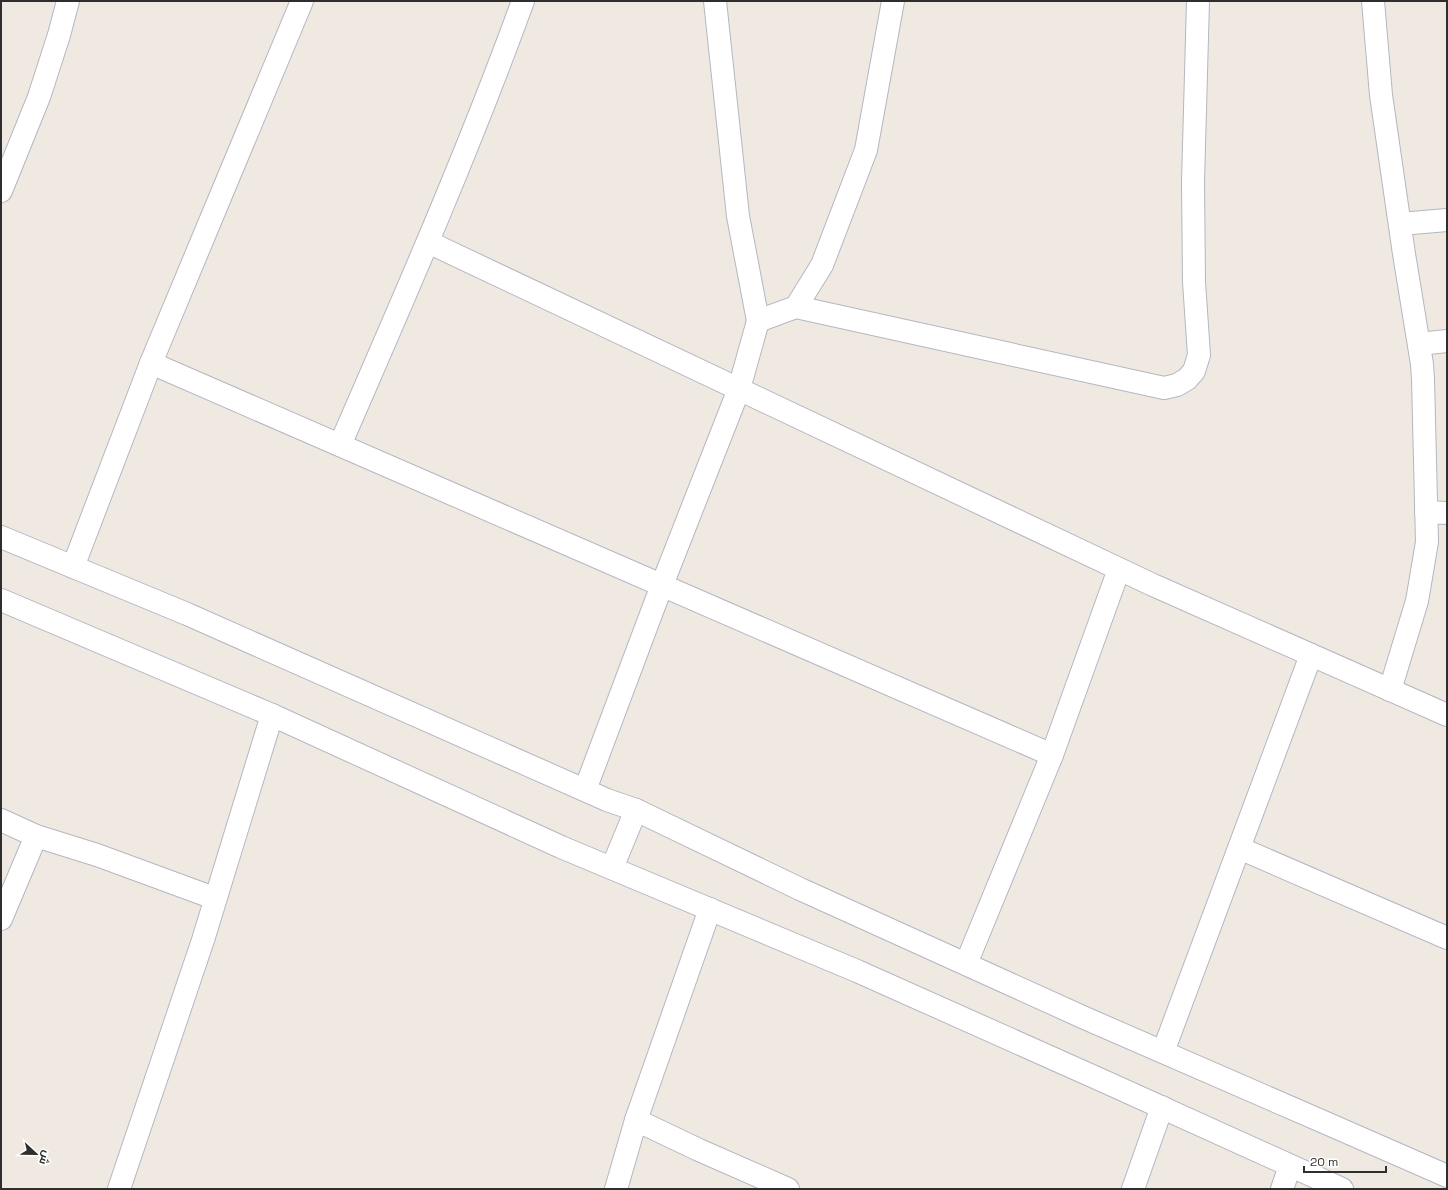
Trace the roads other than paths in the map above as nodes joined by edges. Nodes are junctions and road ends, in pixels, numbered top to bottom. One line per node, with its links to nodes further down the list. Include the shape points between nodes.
1 (68, 1): 8 (street, via 39,97)
2 (302, 1): 16 (street)
3 (523, 1): 11 (street)
4 (715, 1): 13 (street, via 738,216)
5 (893, 1): 12 (street, via 866,150 822,264)
6 (1198, 1): 12 (street, via 1193,182 1194,282 1199,355 1194,371 1187,378 1177,385 1164,388)
7 (1373, 1): 10 (street, via 1381,94)
8 (1, 191)
9 (1447, 220): 10 (street)
10 (1400, 224): 15 (street)
11 (428, 242): 17 (street); 18 (street)
12 (796, 307): 13 (street)
13 (758, 321): 17 (street)
14 (1447, 341): 15 (street)
15 (1419, 344): 19 (street)
16 (151, 363): 18 (street); 21 (street)
17 (739, 389): 22 (street); 23 (street)
18 (340, 445): 23 (street)
19 (1437, 512): 26 (street, via 1427,542 1417,601)
20 (1, 538): 21 (street)
21 (73, 567): 30 (street)
22 (1119, 569): 25 (street); 29 (street)
23 (662, 585): 29 (street); 30 (street)
24 (1, 600): 27 (street)
25 (1310, 655): 26 (street); 34 (street)
26 (1390, 690): 28 (street)
27 (272, 714): 35 (street); 36 (street)
28 (1447, 715)
29 (1052, 755): 40 (street)
30 (585, 790): 31 (street)
31 (636, 810): 35 (street); 40 (street, via 800,889)
32 (1, 820): 33 (street)
33 (36, 836): 36 (street); 38 (street)
34 (1239, 848): 39 (street); 41 (street)
35 (612, 868): 37 (street)
36 (214, 898): 46 (street, via 189,983 159,1065)
37 (710, 909): 42 (street, via 857,971); 43 (street)
38 (1, 919)
39 (1447, 938)
40 (966, 964): 41 (street)
41 (1163, 1052): 45 (street)
42 (1162, 1107): 44 (street); 49 (street)
43 (636, 1120): 47 (street); 48 (street)
44 (1290, 1166): 50 (street); 51 (street)
45 (1447, 1176)
46 (119, 1189)
47 (616, 1189)
48 (788, 1189)
49 (1133, 1189)
50 (1282, 1189)
51 (1342, 1189)

